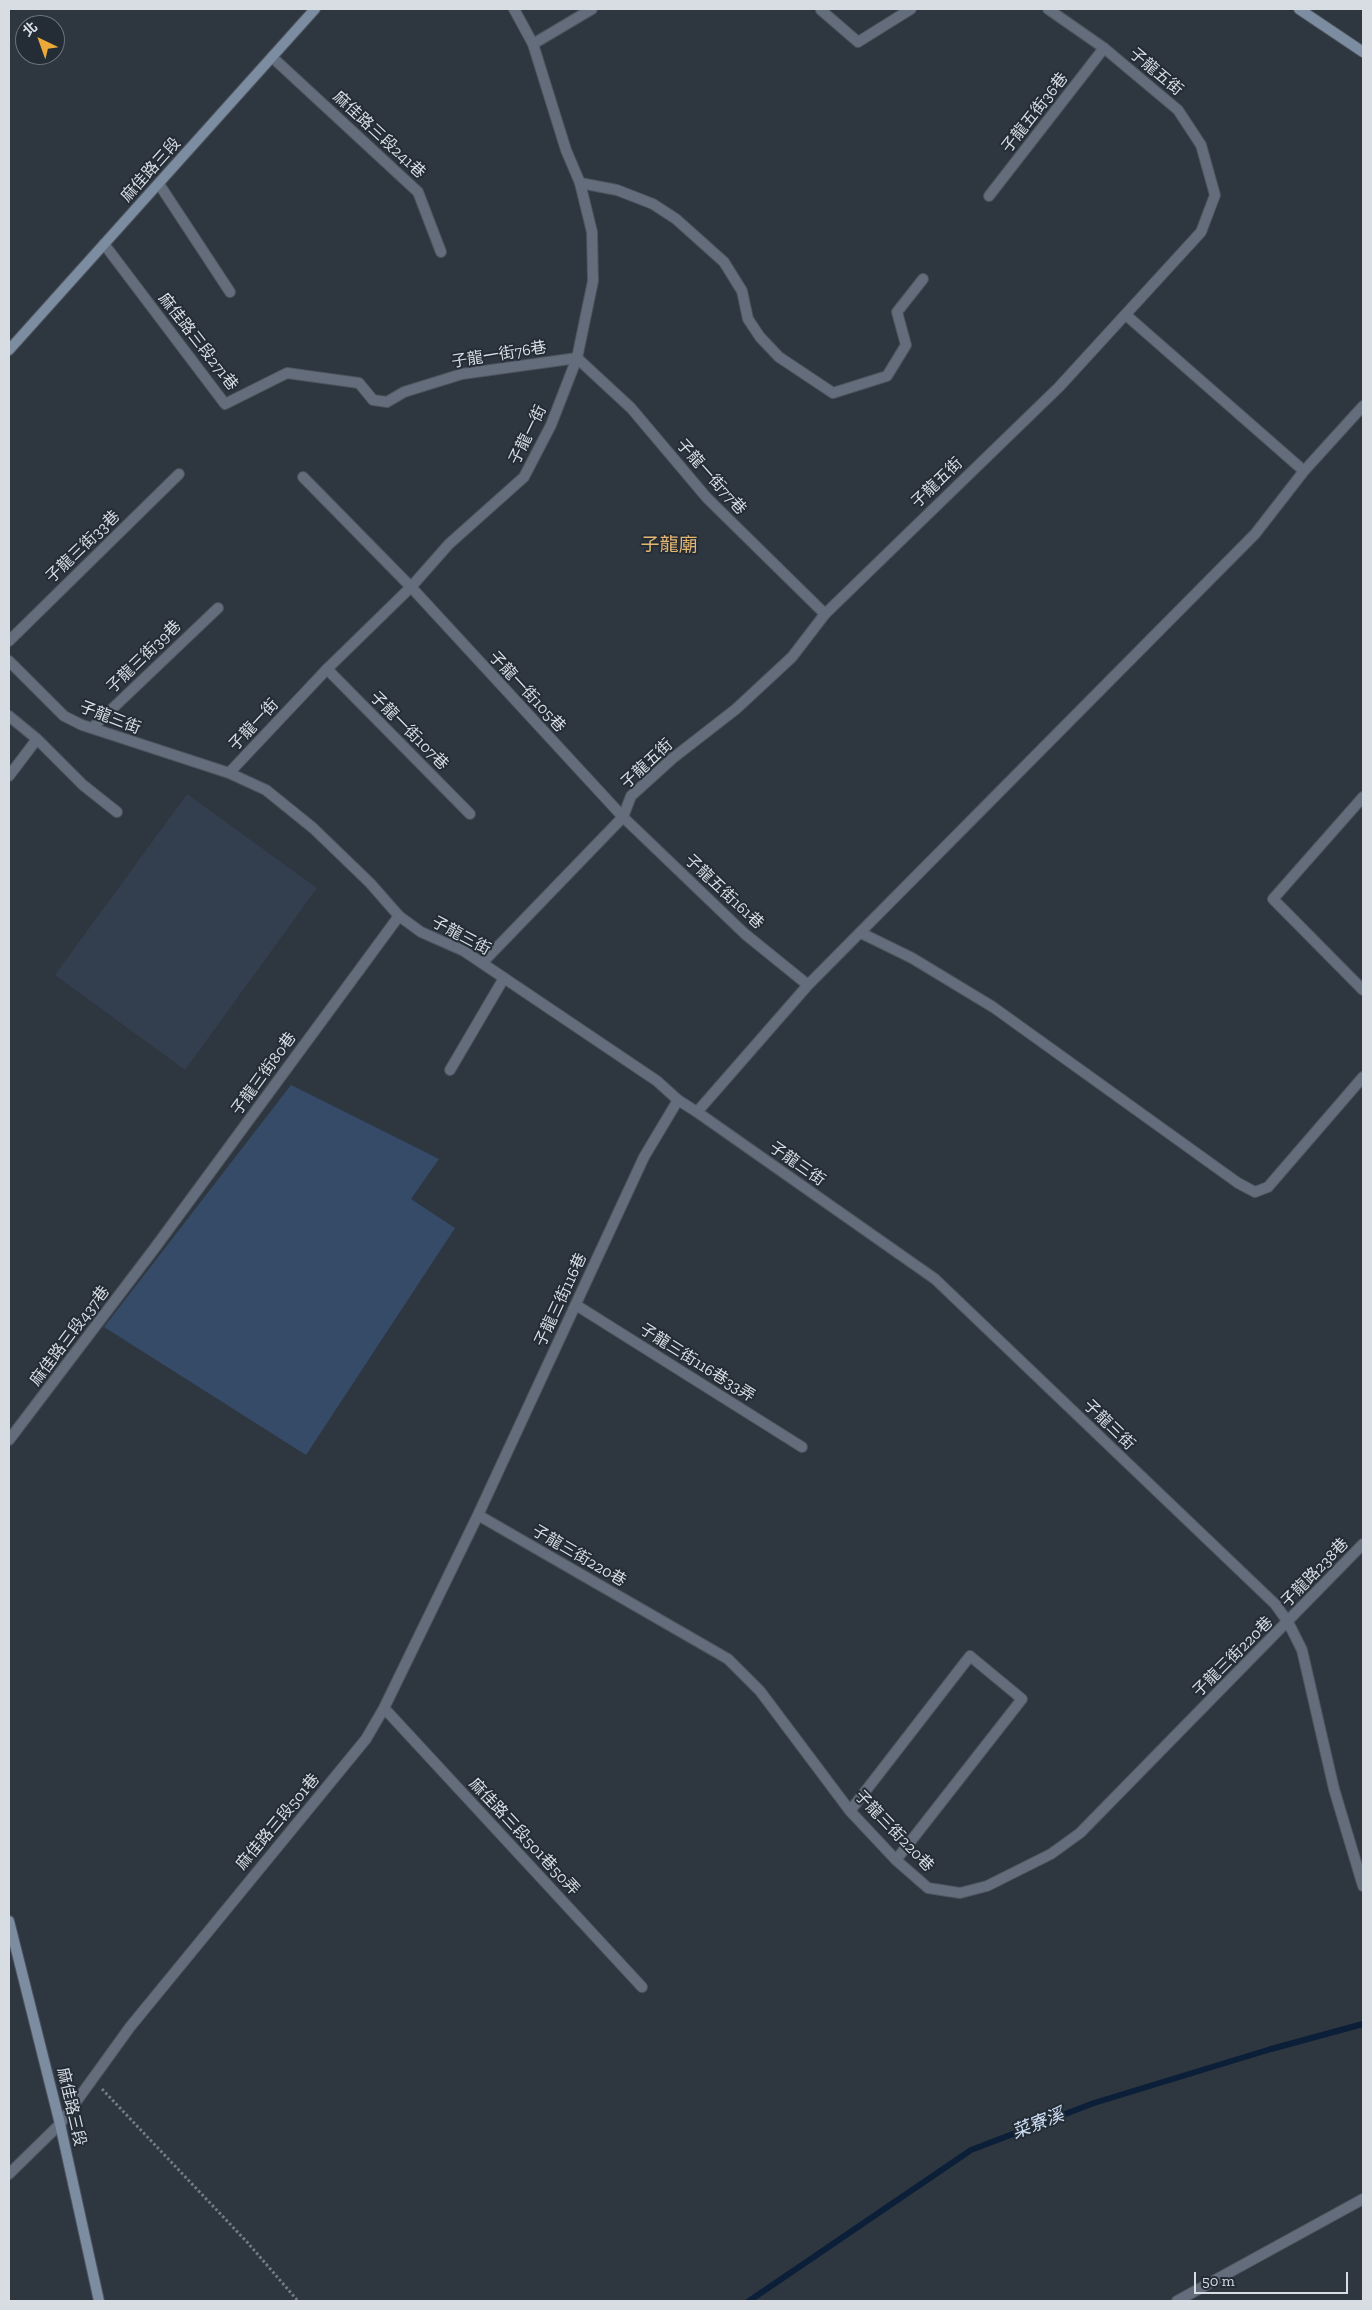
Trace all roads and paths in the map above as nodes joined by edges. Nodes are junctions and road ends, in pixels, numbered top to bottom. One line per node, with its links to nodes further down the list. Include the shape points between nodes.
1 (315, 9): 11 (main road, 麻佳路三段)
2 (514, 9): 8 (street, 子龍一街)
3 (592, 9): 8 (street)
4 (911, 9): 7 (street, via 858,42)
5 (1048, 9): 9 (street, 子龍五街)
6 (1299, 9): 10 (main road)
7 (821, 10)
8 (534, 44): 12 (street, 子龍一街, via 566,150)
9 (1104, 48): 14 (street, 子龍五街36巷); 19 (street, 子龍五街, via 1178,110 1201,145 1215,195 1201,232)
10 (1363, 52)
11 (272, 57): 13 (main road, 麻佳路三段); 16 (street, 麻佳路三段241巷, via 418,192)
12 (580, 183): 17 (street, via 617,190 653,204 676,219 724,262 742,291 748,319 760,337 779,357 833,393 887,376 906,345 898,312); 21 (street, 子龍一街, via 592,232 594,281)
13 (159, 184): 15 (main road, 麻佳路三段); 18 (street)
14 (989, 196)
15 (104, 244): 20 (main road, 麻佳路三段); 22 (street, 麻佳路三段271巷, via 226,404)
16 (441, 252)
17 (923, 279)
18 (230, 292)
19 (1126, 315): 24 (street); 29 (street, 子龍五街, via 1059,387)
20 (9, 350)
21 (577, 358): 22 (street, 子龍一街76巷, via 462,374 404,392 386,402 373,400 359,383); 27 (street, 子龍一街, via 551,425 524,477 449,544); 29 (street, 子龍一街77巷, via 632,408 707,498)
22 (287, 373)
23 (1363, 406): 24 (street)
24 (1304, 471): 43 (street, via 1255,534)
25 (179, 474): 30 (street, 子龍三街33巷)
26 (303, 477): 27 (street, 子龍一街105巷)
27 (411, 587): 32 (street, 子龍一街); 41 (street, 子龍一街105巷)
28 (218, 608): 34 (street, 子龍三街39巷)
29 (825, 614): 41 (street, 子龍五街, via 792,657 736,709 630,796)
30 (9, 641)
31 (9, 662): 34 (street, 子龍三街, via 64,716)
32 (327, 669): 36 (street, 子龍一街); 40 (street, 子龍一街107巷)
33 (9, 716): 35 (street)
34 (92, 728): 36 (street, 子龍三街)
35 (37, 739): 37 (street); 39 (street, via 83,785)
36 (229, 773): 42 (street, 子龍三街, via 266,790 289,807 370,883)
37 (9, 776)
38 (1363, 796): 47 (street, via 1273,898)
39 (117, 812)
40 (470, 814)
41 (623, 817): 44 (street, 子龍五街); 46 (street, 子龍五街161巷, via 745,934)
42 (398, 916): 44 (street, 子龍三街, via 421,932 464,951); 52 (street, 子龍三街80巷)
43 (861, 933): 46 (street); 49 (street, via 912,958 993,1007 1255,1192 1268,1187)
44 (482, 963): 45 (street, 子龍三街)
45 (504, 978): 48 (street); 50 (street, 子龍三街, via 657,1081)
46 (808, 985): 51 (street)
47 (1363, 990)
48 (450, 1070)
49 (1363, 1077)
50 (678, 1100): 51 (street, 子龍三街); 53 (street, 子龍三街116巷, via 644,1157)
51 (697, 1112): 58 (street, 子龍三街, via 935,1280 1275,1604)
52 (154, 1249): 54 (street, 麻佳路三段437巷)
53 (576, 1304): 55 (street, 子龍三街116巷33弄); 56 (street, 子龍三街116巷)
54 (9, 1440)
55 (802, 1447)
56 (478, 1515): 59 (street, 麻佳路三段501巷); 60 (street, 子龍三街220巷, via 728,1659 760,1691)
57 (1363, 1544): 58 (street, 子龍路238巷)
58 (1288, 1622): 61 (street, 子龍三街220巷, via 1080,1833 1051,1854 987,1886 960,1892 928,1888); 62 (street, 子龍三街, via 1302,1650 1334,1789)
59 (384, 1708): 64 (street, 麻佳路三段501巷50弄); 65 (street, 麻佳路三段501巷, via 366,1739 136,2020)
60 (850, 1811): 61 (street, 子龍三街220巷); 61 (street, via 970,1656 1022,1699)
61 (896, 1860)
62 (1363, 1886)
63 (9, 1921): 66 (main road, 麻佳路三段)
64 (642, 1987)
65 (93, 2079): 66 (street, 麻佳路三段501巷); 70 (path, via 247,2242)
66 (60, 2124): 67 (street, 麻佳路三段501巷); 69 (main road, 麻佳路三段)
67 (9, 2174)
68 (1363, 2199): 71 (street)
69 (98, 2301)
70 (298, 2301)
71 (1178, 2301)

